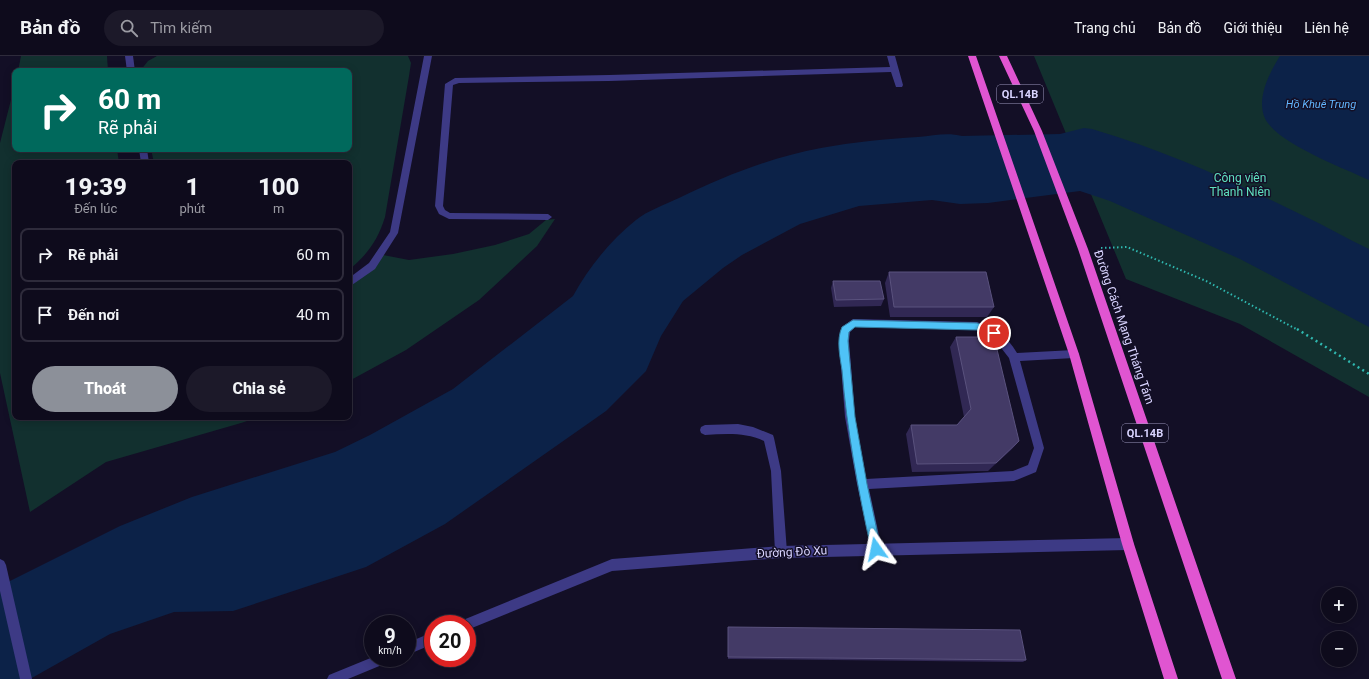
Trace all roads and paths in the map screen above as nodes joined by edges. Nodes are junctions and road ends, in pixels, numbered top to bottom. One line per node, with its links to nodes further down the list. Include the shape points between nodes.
1 (129, 56): 6 (street)
2 (428, 56): 11 (street, via 394,233 372,266)
3 (891, 56): 7 (street)
4 (972, 56): 12 (highway, QL.14B)
5 (1003, 56): 10 (highway, Đường Cách Mạng Tháng Tám / QL.14B, via 1038,131)
6 (131, 68)
7 (895, 69): 8 (street); 9 (street, via 458,80 449,84 439,206 442,212 449,216)
8 (899, 85)
9 (548, 217)
10 (1083, 249): 14 (path, via 1127,247 1206,281 1284,321); 26 (highway, Đường Cách Mạng Tháng Tám / QL.14B)
11 (352, 281)
12 (1074, 354): 13 (street); 17 (highway, QL.14B)
13 (1014, 357): 16 (street, via 1039,448 1032,468 1014,476); 16 (street, via 1007,344 994,333 977,326 853,324 845,330 850,417)
14 (1369, 374)
15 (705, 430): 19 (street, via 742,428 769,438 776,471)
16 (862, 484): 18 (street)
17 (1128, 544): 18 (street, Đường Đò Xu); 25 (highway, QL.14B)
18 (876, 549): 19 (street, Đường Đò Xu)
19 (781, 552): 21 (street, Đường Đò Xu, via 612,565)
20 (0, 565): 23 (street)
21 (476, 620)
22 (364, 666): 24 (street)
23 (26, 679)
24 (333, 679)
25 (1171, 679)
26 (1229, 679)

